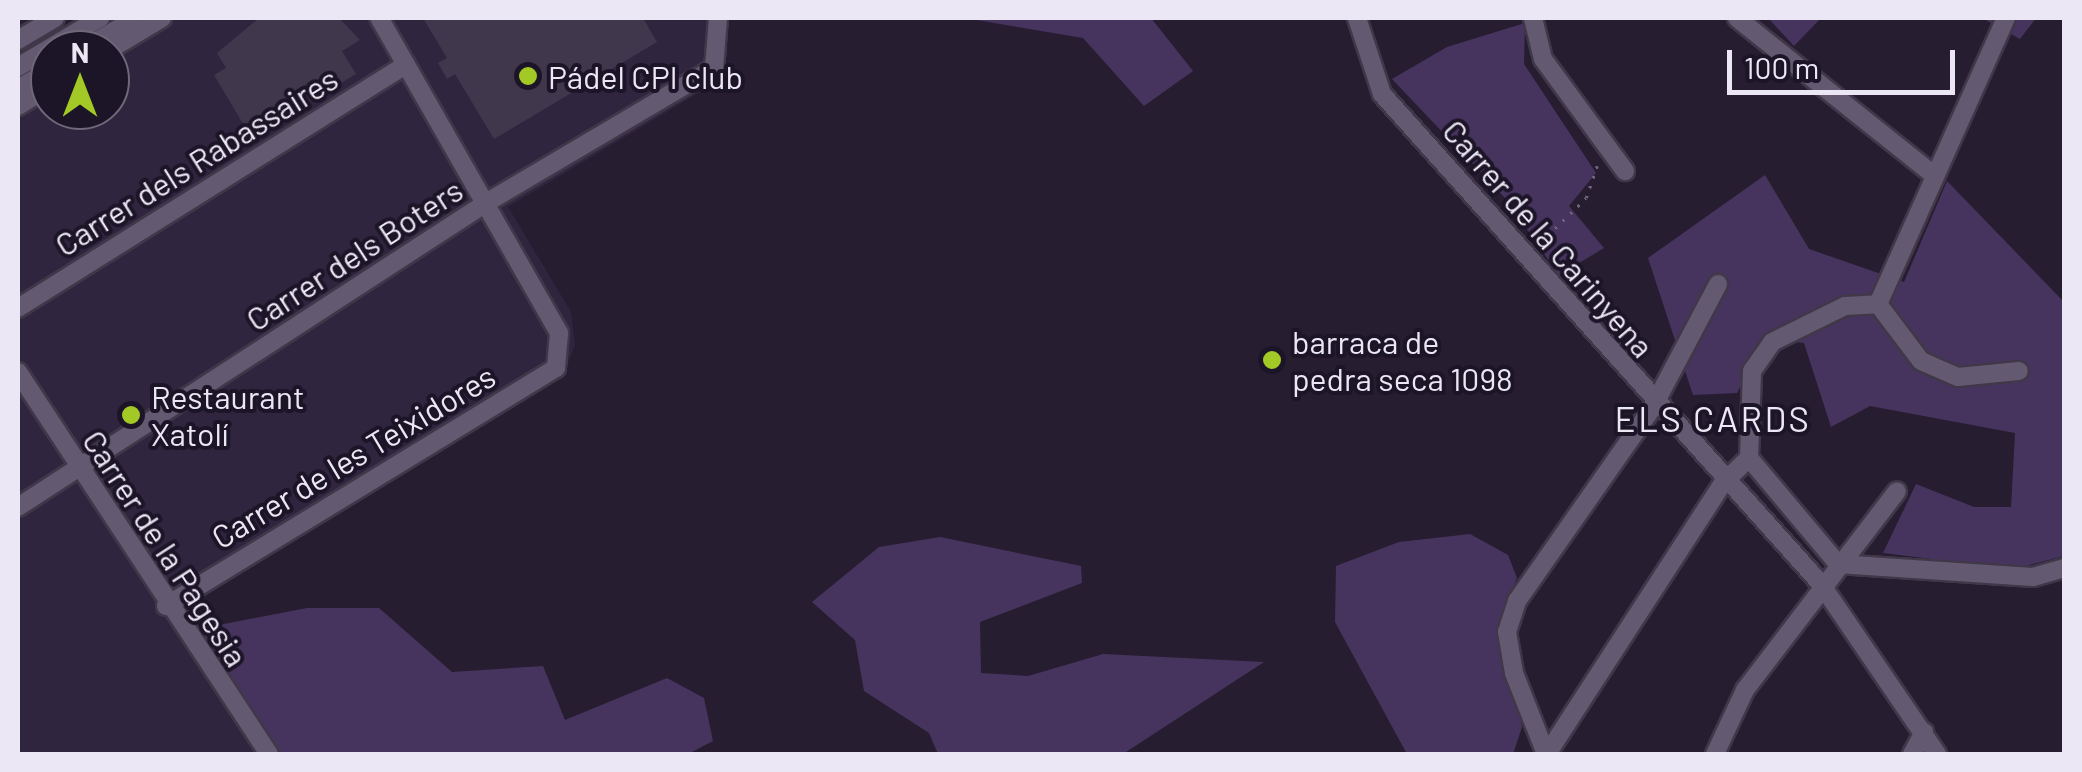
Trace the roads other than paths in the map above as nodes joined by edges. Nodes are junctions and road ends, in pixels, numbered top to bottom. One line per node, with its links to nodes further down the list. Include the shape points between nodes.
1 (55, 18): 12 (street)
2 (100, 18): 15 (street)
3 (162, 18): 11 (street)
4 (379, 18): 14 (street)
5 (718, 18): 18 (street, Carrer dels Boters, via 721,53 714,68)
6 (1357, 18): 24 (street, Carrer de la Carinyena, via 1382,94 1530,253)
7 (1533, 18): 16 (street, via 1543,59)
8 (1737, 18): 17 (street)
9 (2006, 18): 13 (street)
10 (2016, 18): 13 (street)
11 (130, 37)
12 (18, 40)
13 (1998, 45): 17 (street)
14 (406, 65): 18 (street); 21 (street, Carrer dels Rabassaires)
15 (18, 68)
16 (1625, 171)
17 (1934, 175): 20 (street)
18 (486, 204): 26 (street, Carrer dels Boters); 33 (street, Carrer de les Teixidores, via 561,350 556,368)
19 (1718, 284): 24 (street)
20 (1878, 304): 22 (street, via 1921,361 1958,377); 25 (street, via 1845,306 1772,342 1752,371)
21 (18, 308)
22 (2019, 371)
23 (18, 372): 26 (street, Carrer de la Pagesia)
24 (1654, 406): 27 (street, Carrer de la Carinyena); 36 (street, via 1517,601 1508,632 1514,673)
25 (1750, 458): 27 (street); 30 (street)
26 (77, 469): 29 (street, Carrer dels Boters); 33 (street, Carrer de la Pagesia)
27 (1724, 483): 32 (street, Carrer de la Carinyena); 36 (street)
28 (1897, 491): 30 (street)
29 (18, 507)
30 (1838, 564): 31 (street, via 2034,576); 32 (street)
31 (2064, 568)
32 (1821, 584): 34 (street, Carrer de la Carinyena); 37 (street, via 1744,690)
33 (166, 606): 35 (street, Carrer de la Pagesia)
34 (1924, 732): 38 (street); 39 (street, Carrer de la Carinyena)
35 (269, 754)
36 (1546, 754)
37 (1715, 754)
38 (1912, 754)
39 (1937, 754)

